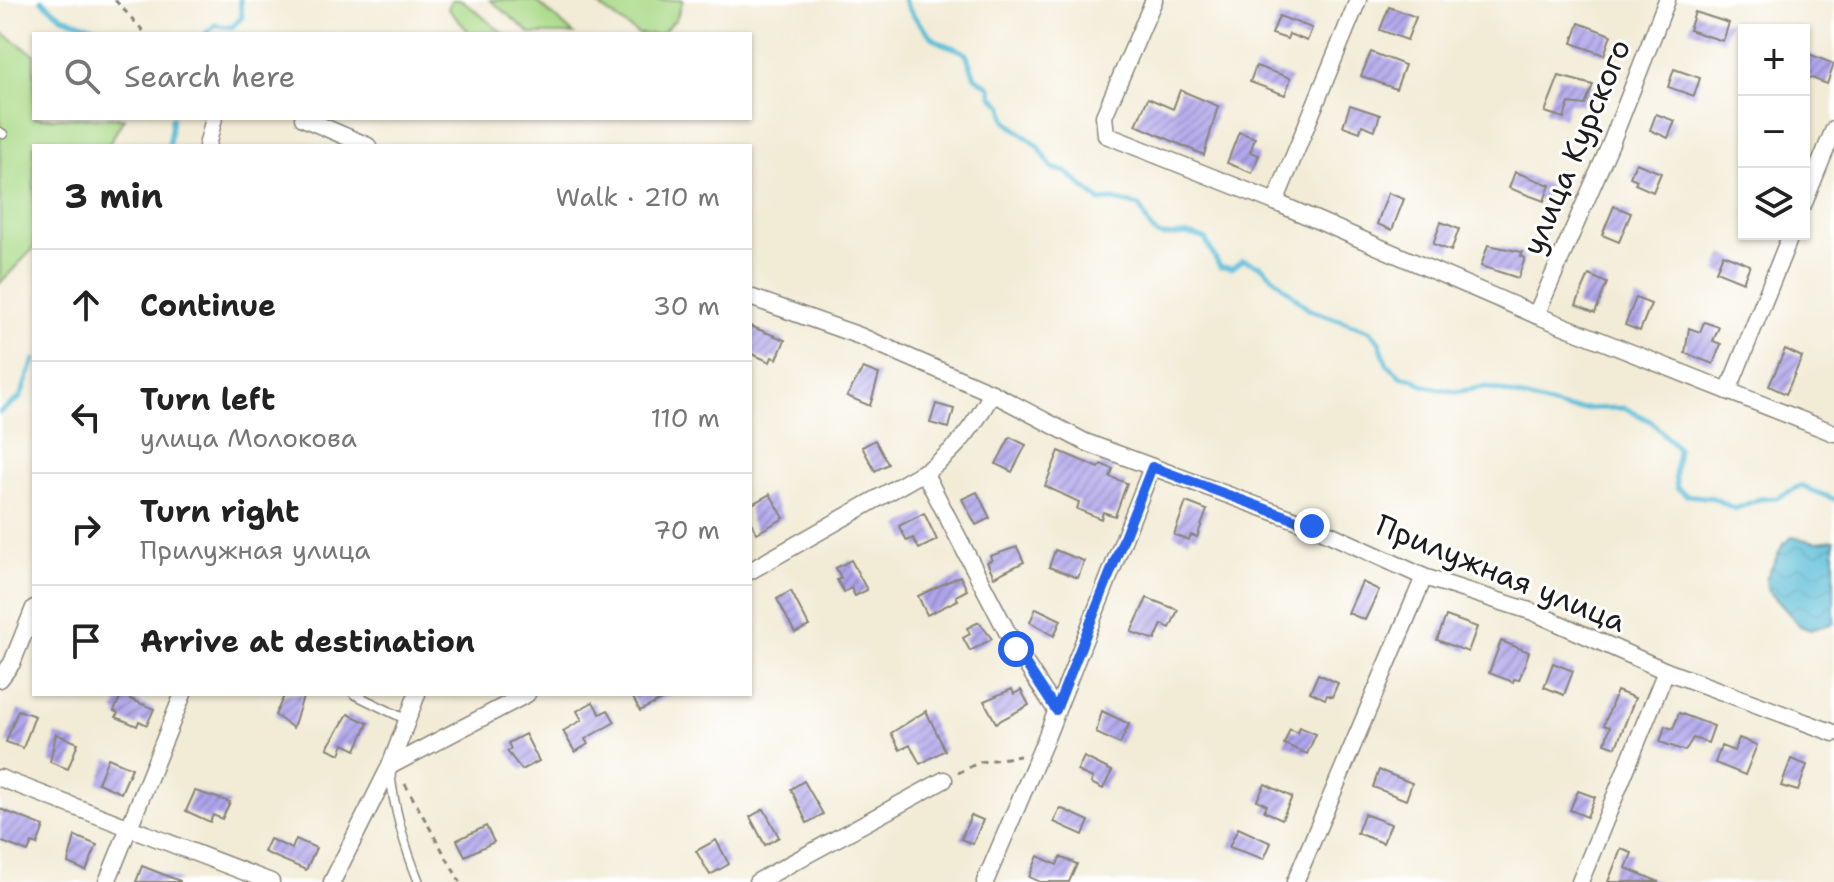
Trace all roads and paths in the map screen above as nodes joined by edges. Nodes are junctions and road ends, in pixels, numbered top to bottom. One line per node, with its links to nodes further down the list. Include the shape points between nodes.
1 (115, 0): 5 (path)
2 (1154, 0): 12 (street, via 1104,116 1106,135)
3 (1358, 0): 12 (street)
4 (1667, 0): 15 (street, улица Курского)
5 (144, 32)
6 (214, 120): 9 (street)
7 (308, 120): 10 (street)
8 (1834, 129): 11 (street)
9 (208, 144)
10 (363, 144)
11 (1810, 188)
12 (1275, 202): 15 (street)
13 (1789, 240): 16 (street)
14 (752, 298): 17 (street, Прилужная улица, via 860,336)
15 (1536, 315): 16 (street)
16 (1728, 391): 18 (street)
17 (992, 393): 19 (street, Прилужная улица, via 1085,442); 20 (street, via 977,422 950,454)
18 (1834, 433)
19 (1152, 467): 22 (street, Прилужная улица, via 1312,526); 30 (street)
20 (924, 472): 21 (street); 30 (street, via 1016,649)
21 (752, 570)
22 (1424, 577): 24 (street, Прилужная улица, via 1533,612); 45 (street)
23 (32, 613): 25 (street)
24 (1666, 671): 32 (street, Прилужная улица); 46 (street)
25 (0, 679)
26 (182, 696): 37 (street)
27 (358, 696): 31 (lane)
28 (416, 696): 31 (street)
29 (523, 696): 34 (street)
30 (1056, 710): 33 (street)
31 (405, 719): 34 (street)
32 (1834, 733)
33 (1039, 755): 36 (path, via 980,762); 44 (street)
34 (392, 765): 40 (street); 41 (lane, via 393,803); 42 (path)
35 (0, 778): 37 (street)
36 (944, 780): 43 (street)
37 (131, 826): 38 (street); 39 (street)
38 (107, 882)
39 (271, 882)
40 (332, 882)
41 (419, 882)
42 (460, 882)
43 (757, 882)
44 (985, 882)
45 (1295, 882)
46 (1580, 882)

